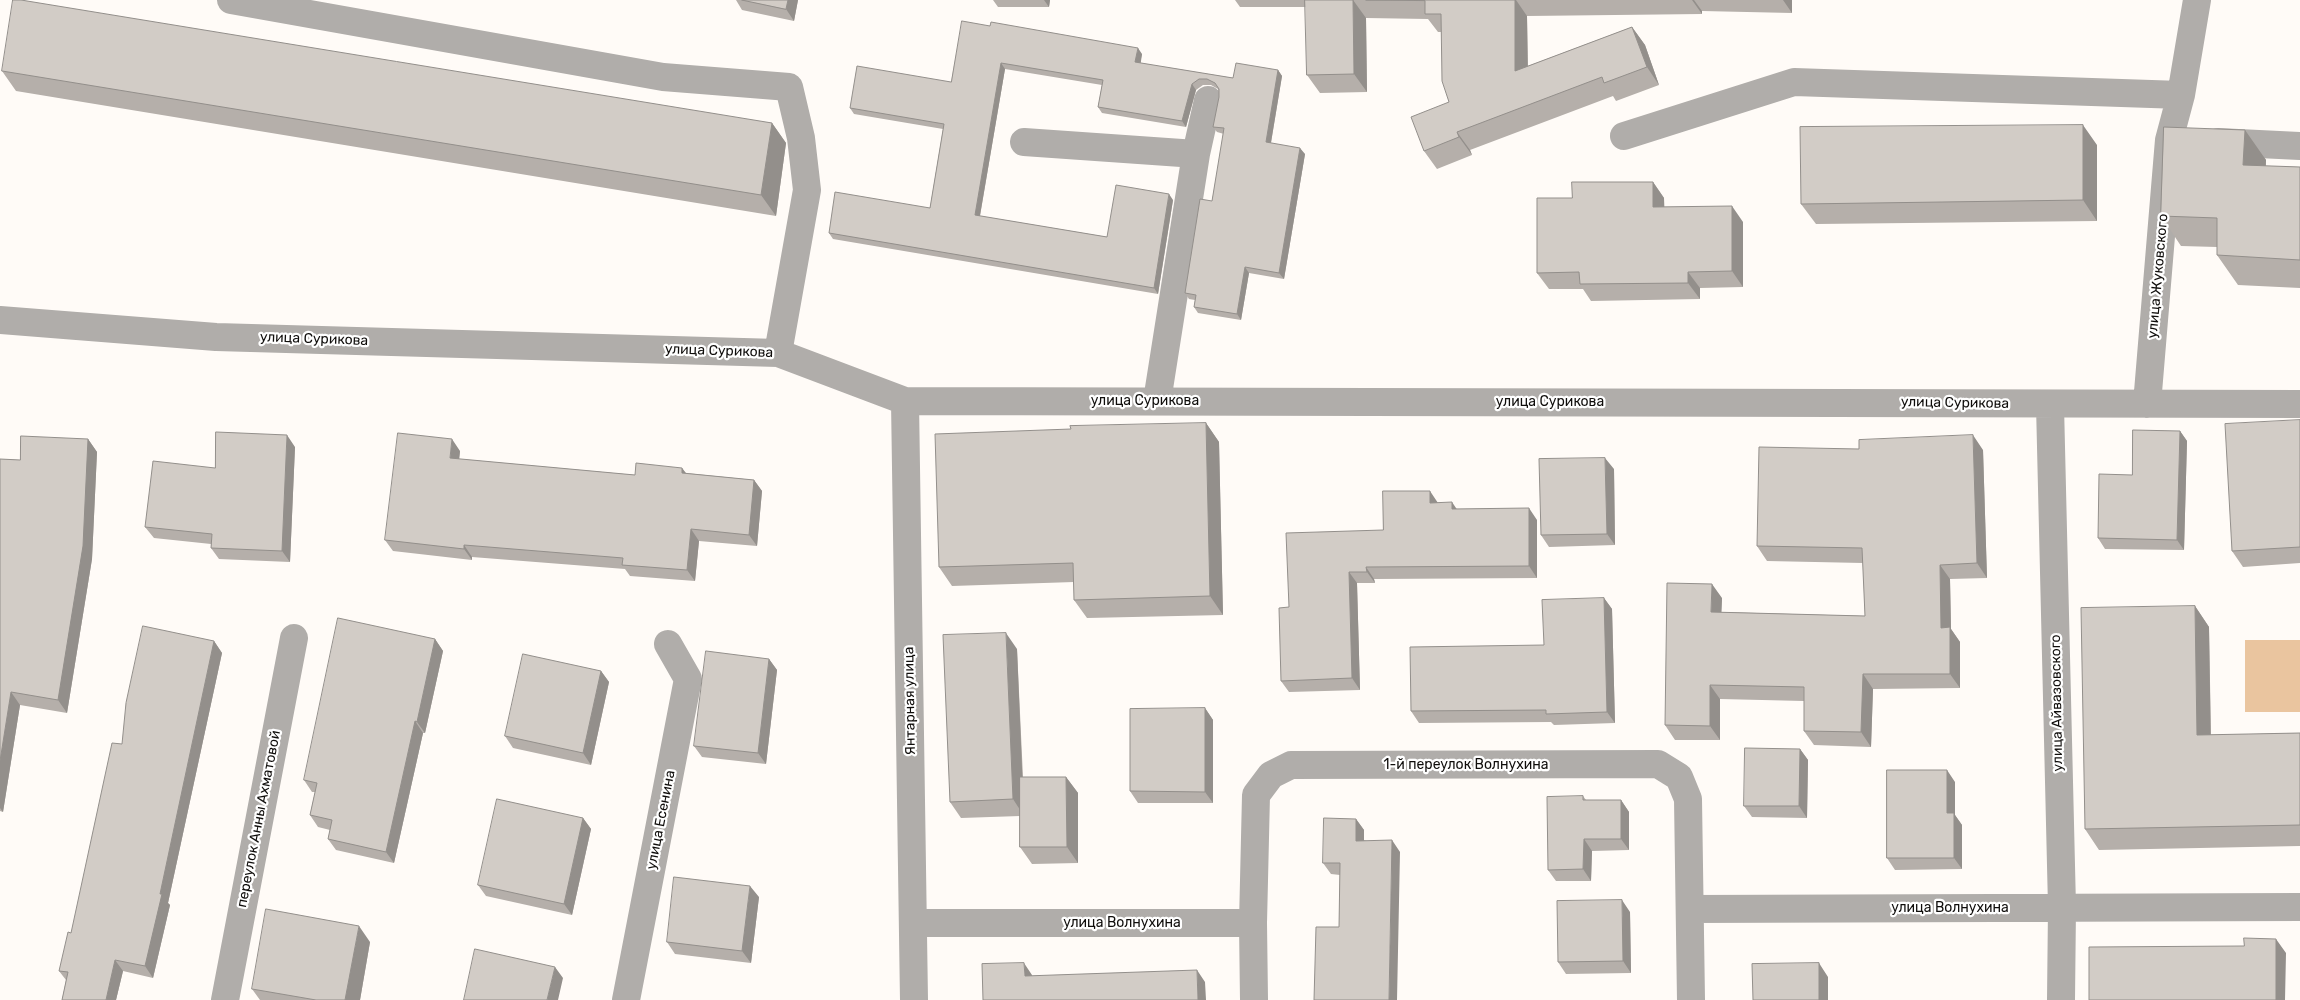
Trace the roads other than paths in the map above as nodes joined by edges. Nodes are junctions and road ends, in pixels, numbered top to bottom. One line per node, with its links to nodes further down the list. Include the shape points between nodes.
1 (231, 0): 11 (street, via 663,77 789,87 801,138 807,190)
2 (2198, 0): 3 (street, улица Жуковского)
3 (2181, 95): 5 (street, via 1794,82); 6 (street, улица Жуковского)
4 (1208, 100): 9 (street)
5 (1624, 136)
6 (2169, 140): 8 (street); 14 (street, улица Жуковского)
7 (1024, 142): 9 (street)
8 (2300, 146)
9 (1196, 154): 13 (street)
10 (0, 320): 11 (street, улица Сурикова, via 216,337)
11 (778, 352): 12 (street, улица Сурикова)
12 (905, 401): 13 (street, улица Сурикова); 22 (street, Янтарная улица)
13 (1157, 401): 16 (street, улица Сурикова)
14 (2146, 404): 15 (street, улица Сурикова); 16 (street, улица Сурикова)
15 (2300, 404)
16 (2050, 405): 19 (street, улица Айвазовского)
17 (294, 638): 24 (street, переулок Анны Ахматовой)
18 (668, 644): 25 (street, улица Есенина, via 688,679)
19 (2062, 907): 20 (street, улица Волнухина); 21 (street, улица Волнухина); 29 (street, улица Айвазовского)
20 (2300, 907)
21 (1690, 909): 23 (street, 1-й переулок Волнухина, via 1688,800 1679,777 1658,764 1291,765 1270,776 1256,795); 28 (street)
22 (914, 923): 23 (street, улица Волнухина); 26 (street, Янтарная улица)
23 (1253, 923): 27 (street)
24 (225, 1000)
25 (626, 1000)
26 (914, 1000)
27 (1254, 1000)
28 (1691, 1000)
29 (2061, 1000)

